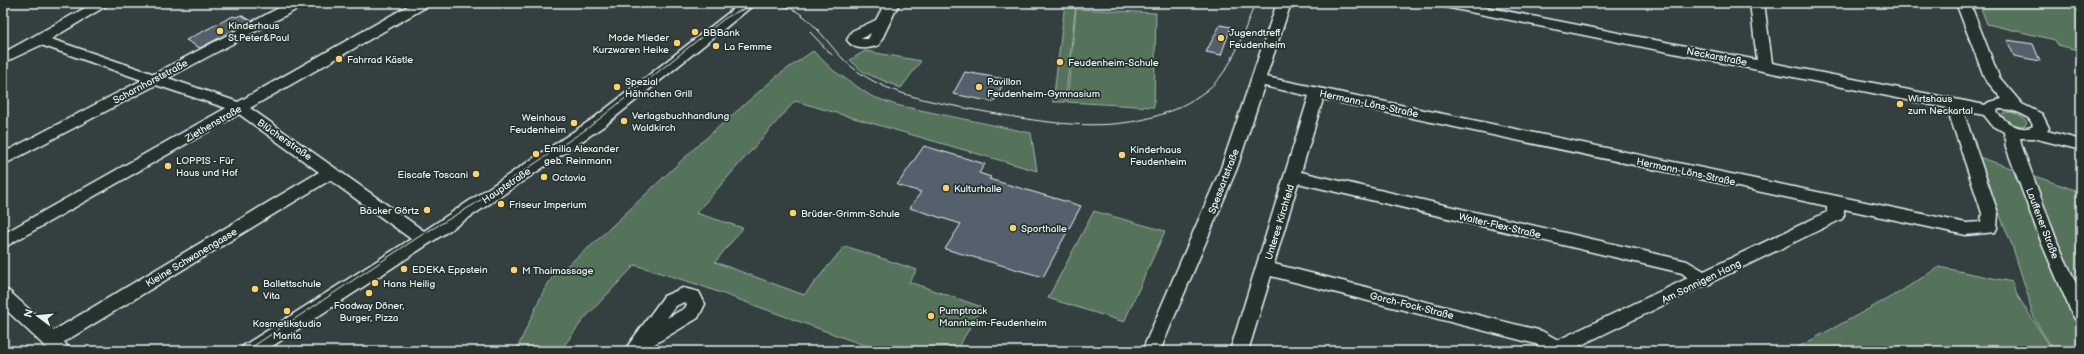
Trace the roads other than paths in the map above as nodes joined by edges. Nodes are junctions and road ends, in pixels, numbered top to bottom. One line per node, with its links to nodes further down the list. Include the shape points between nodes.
1 (104, 3): 12 (street)
2 (298, 3): 15 (street, Scharnhorststraße)
3 (423, 3): 21 (street, Ziethenstraße)
4 (750, 3): 30 (street, Hauptstraße, via 599,122 470,209)
5 (892, 3): 11 (street)
6 (1445, 3): 10 (street, Neckarstraße)
7 (1757, 3): 14 (street)
8 (1963, 3): 16 (street)
9 (1284, 4): 17 (street, Spessartstraße)
10 (1465, 5): 14 (street, Neckarstraße)
11 (882, 23)
12 (40, 40): 13 (street); 15 (street, Blücherstraße)
13 (3, 59)
14 (1766, 66): 19 (street, Neckarstraße)
15 (155, 79): 21 (street, Blücherstraße); 26 (street, Scharnhorststraße)
16 (1992, 79): 20 (street); 22 (street)
17 (1257, 80): 18 (street, Hermann-Löns-Straße); 39 (street, Spessartstraße, via 1229,168)
18 (1318, 92): 28 (street, Unteres Kirchfeld); 29 (street, Hermann-Löns-Straße)
19 (1953, 103): 22 (street, Neckarstraße); 29 (street, Hermann-Löns-Straße, via 1990,213 1989,228 1966,229)
20 (2016, 106): 22 (street, Neckarstraße); 23 (street, via 2032,115)
21 (240, 108): 27 (street, Blücherstraße); 31 (street, Ziethenstraße)
22 (1991, 108): 24 (street, via 1995,121)
23 (2038, 129): 24 (street); 25 (street)
24 (2011, 130): 35 (street, Lauffener Straße, via 2015,152 2050,244)
25 (2077, 144)
26 (3, 160)
27 (332, 172): 30 (street, Blücherstraße); 36 (street, Kleine Schwanengasse)
28 (1293, 176): 32 (street, Unteres Kirchfeld); 33 (street, Walter-Flex-Straße, via 1687,268)
29 (1835, 202): 33 (street, Am Sonnigen Hang, via 1836,216)
30 (422, 238): 38 (street, Hauptstraße)
31 (3, 242)
32 (1265, 268): 37 (street, Gorch-Fock-Straße, via 1542,338); 40 (street, Unteres Kirchfeld)
33 (1704, 280): 37 (street, Am Sonnigen Hang)
34 (3, 296): 36 (street)
35 (2081, 314)
36 (57, 346)
37 (1554, 350)
38 (250, 351)
39 (1151, 351)
40 (1239, 351)

